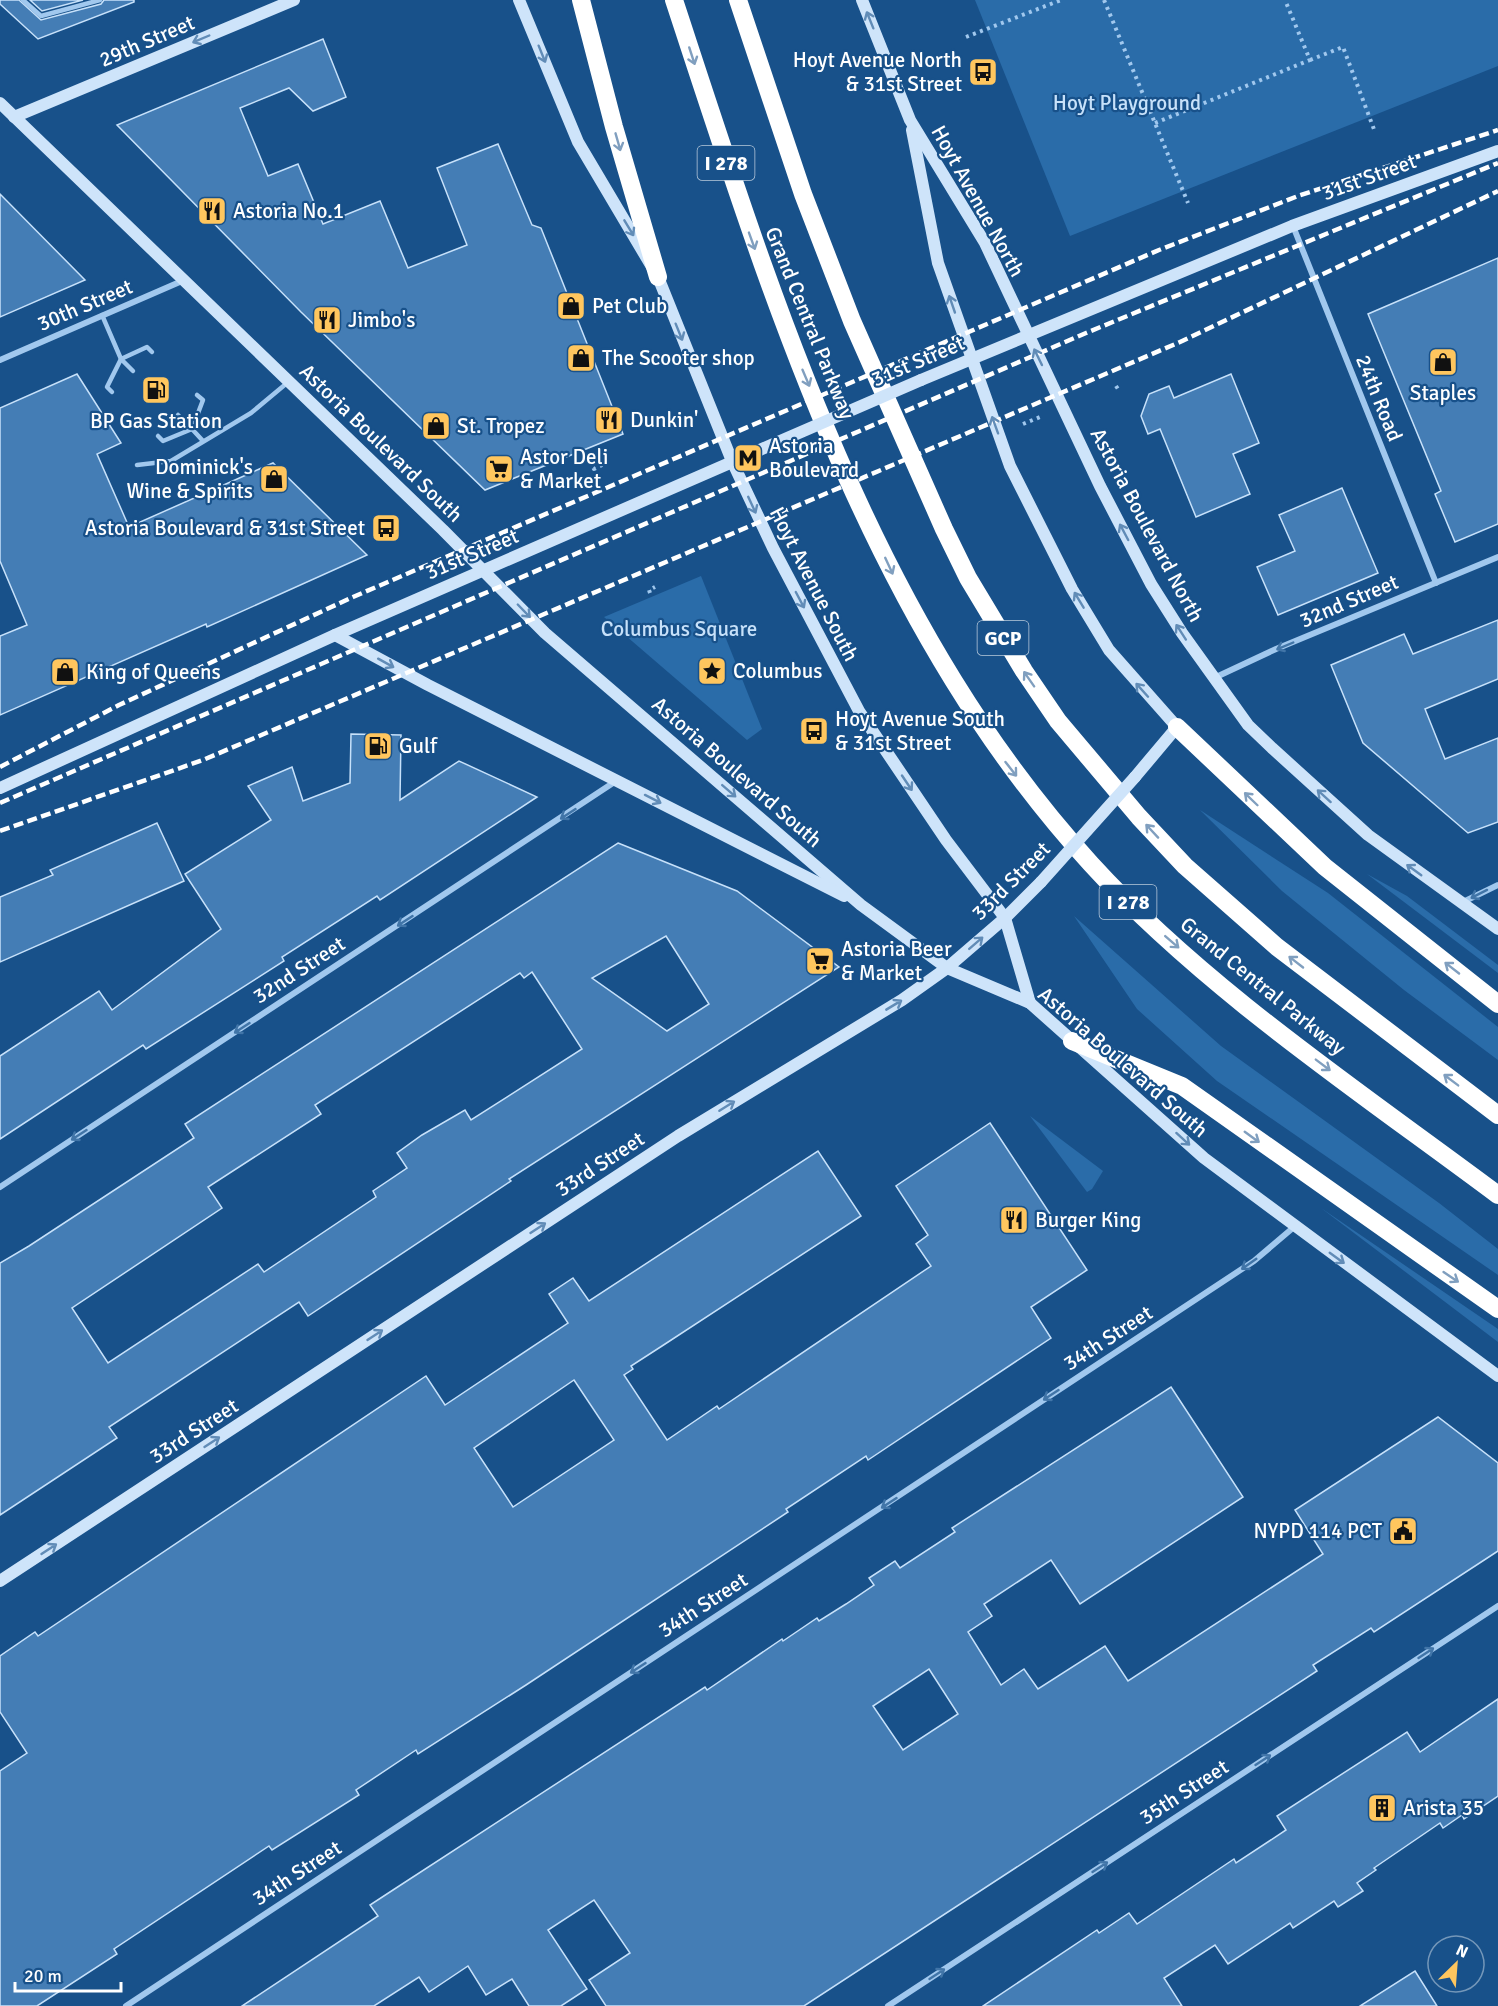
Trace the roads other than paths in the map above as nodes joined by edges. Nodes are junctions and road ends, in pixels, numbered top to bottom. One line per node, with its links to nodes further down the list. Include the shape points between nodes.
1 (23, 0): 2 (lane, via 41,16)
2 (100, 0)
3 (294, 0): 10 (main road, 29th Street, one-way to 10)
4 (519, 0): 14 (main road, Hoyt Avenue South, one-way to 14, via 578,142)
5 (581, 0): 14 (highway, one-way to 14)
6 (674, 0): 51 (highway, Grand Central Parkway / I 278, one-way to 51, via 763,271 864,513 925,635 997,750 1092,866 1144,917 1265,1019)
7 (738, 0): 49 (highway, Grand Central Parkway / GCP, one-way to 7, via 1277,947 1185,866 1058,721 968,578 944,529 852,321 803,194)
8 (862, 0): 11 (main road, Hoyt Avenue North, one-way to 8)
9 (0, 103): 10 (main road)
10 (14, 117): 15 (main road, Astoria Boulevard South)
11 (910, 120): 17 (main road, Hoyt Avenue North, via 985,243); 21 (main road, Hoyt Avenue North, one-way to 11, via 938,263)
12 (1498, 151): 13 (main road, 31st Street)
13 (1292, 226): 17 (main road, 31st Street); 34 (street, 24th Road)
14 (658, 277): 30 (main road, Hoyt Avenue South, one-way to 30)
15 (182, 280): 16 (street, 30th Street); 23 (main road, Astoria Boulevard South)
16 (102, 315): 19 (lane); 20 (street, 30th Street)
17 (1027, 334): 21 (main road, 31st Street); 36 (main road, Astoria Boulevard North, one-way to 17, via 1151,584)
18 (152, 352): 19 (lane, via 147,347)
19 (120, 359): 22 (lane); 24 (lane, via 107,387)
20 (0, 360)
21 (971, 360): 30 (main road, 31st Street, bridge); 37 (main road, one-way to 21, via 1109,650 1072,589 1010,466)
22 (133, 371)
23 (288, 382): 29 (lane, via 251,413); 33 (main road, Astoria Boulevard South)
24 (112, 392)
25 (197, 395): 27 (lane, via 203,400)
26 (178, 415): 27 (lane)
27 (192, 429): 28 (lane, via 163,441); 29 (lane)
28 (158, 436)
29 (203, 441): 31 (lane, via 171,461)
30 (732, 462): 33 (main road, 31st Street); 43 (main road, Hoyt Avenue South, one-way to 43, via 859,711 946,840)
31 (137, 465)
32 (1498, 557): 34 (street, 32nd Street)
33 (483, 569): 35 (main road, 31st Street); 42 (main road, Astoria Boulevard South, one-way to 42, via 545,633)
34 (1436, 582): 36 (street, 32nd Street, one-way to 36)
35 (335, 635): 38 (main road, one-way to 38); 39 (main road, 31st Street)
36 (1213, 679): 41 (main road, Astoria Boulevard North, one-way to 36, via 1368,836 1248,725)
37 (1177, 727): 43 (main road, 33rd Street, bridge); 47 (highway, one-way to 37, via 1325,867)
38 (616, 781): 42 (main road, one-way to 42); 50 (street, 32nd Street, one-way to 50)
39 (0, 788)
40 (1498, 885): 41 (street, one-way to 41)
41 (1461, 904): 44 (main road, Astoria Boulevard North)
42 (861, 905): 45 (main road, Astoria Boulevard South)
43 (1005, 918): 45 (main road, 33rd Street, one-way to 43); 46 (main road, Hoyt Avenue South)
44 (1498, 928)
45 (947, 968): 46 (main road, Astoria Boulevard South); 55 (main road, 33rd Street, one-way to 45, via 678,1136 902,1000)
46 (1030, 1003): 48 (main road, Astoria Boulevard South)
47 (1498, 1004)
48 (1072, 1041): 52 (main road, Astoria Boulevard South, one-way to 52, via 1203,1158); 53 (highway, one-way to 53, via 1182,1086)
49 (1498, 1115)
50 (0, 1187)
51 (1498, 1195)
52 (1294, 1227): 54 (main road, Astoria Boulevard South, one-way to 54); 57 (street, 34th Street, one-way to 57, via 1244,1268)
53 (1498, 1309)
54 (1498, 1376)
55 (0, 1581)
56 (1498, 1606): 58 (street, 35th Street, one-way to 56)
57 (126, 2006)
58 (888, 2006)

